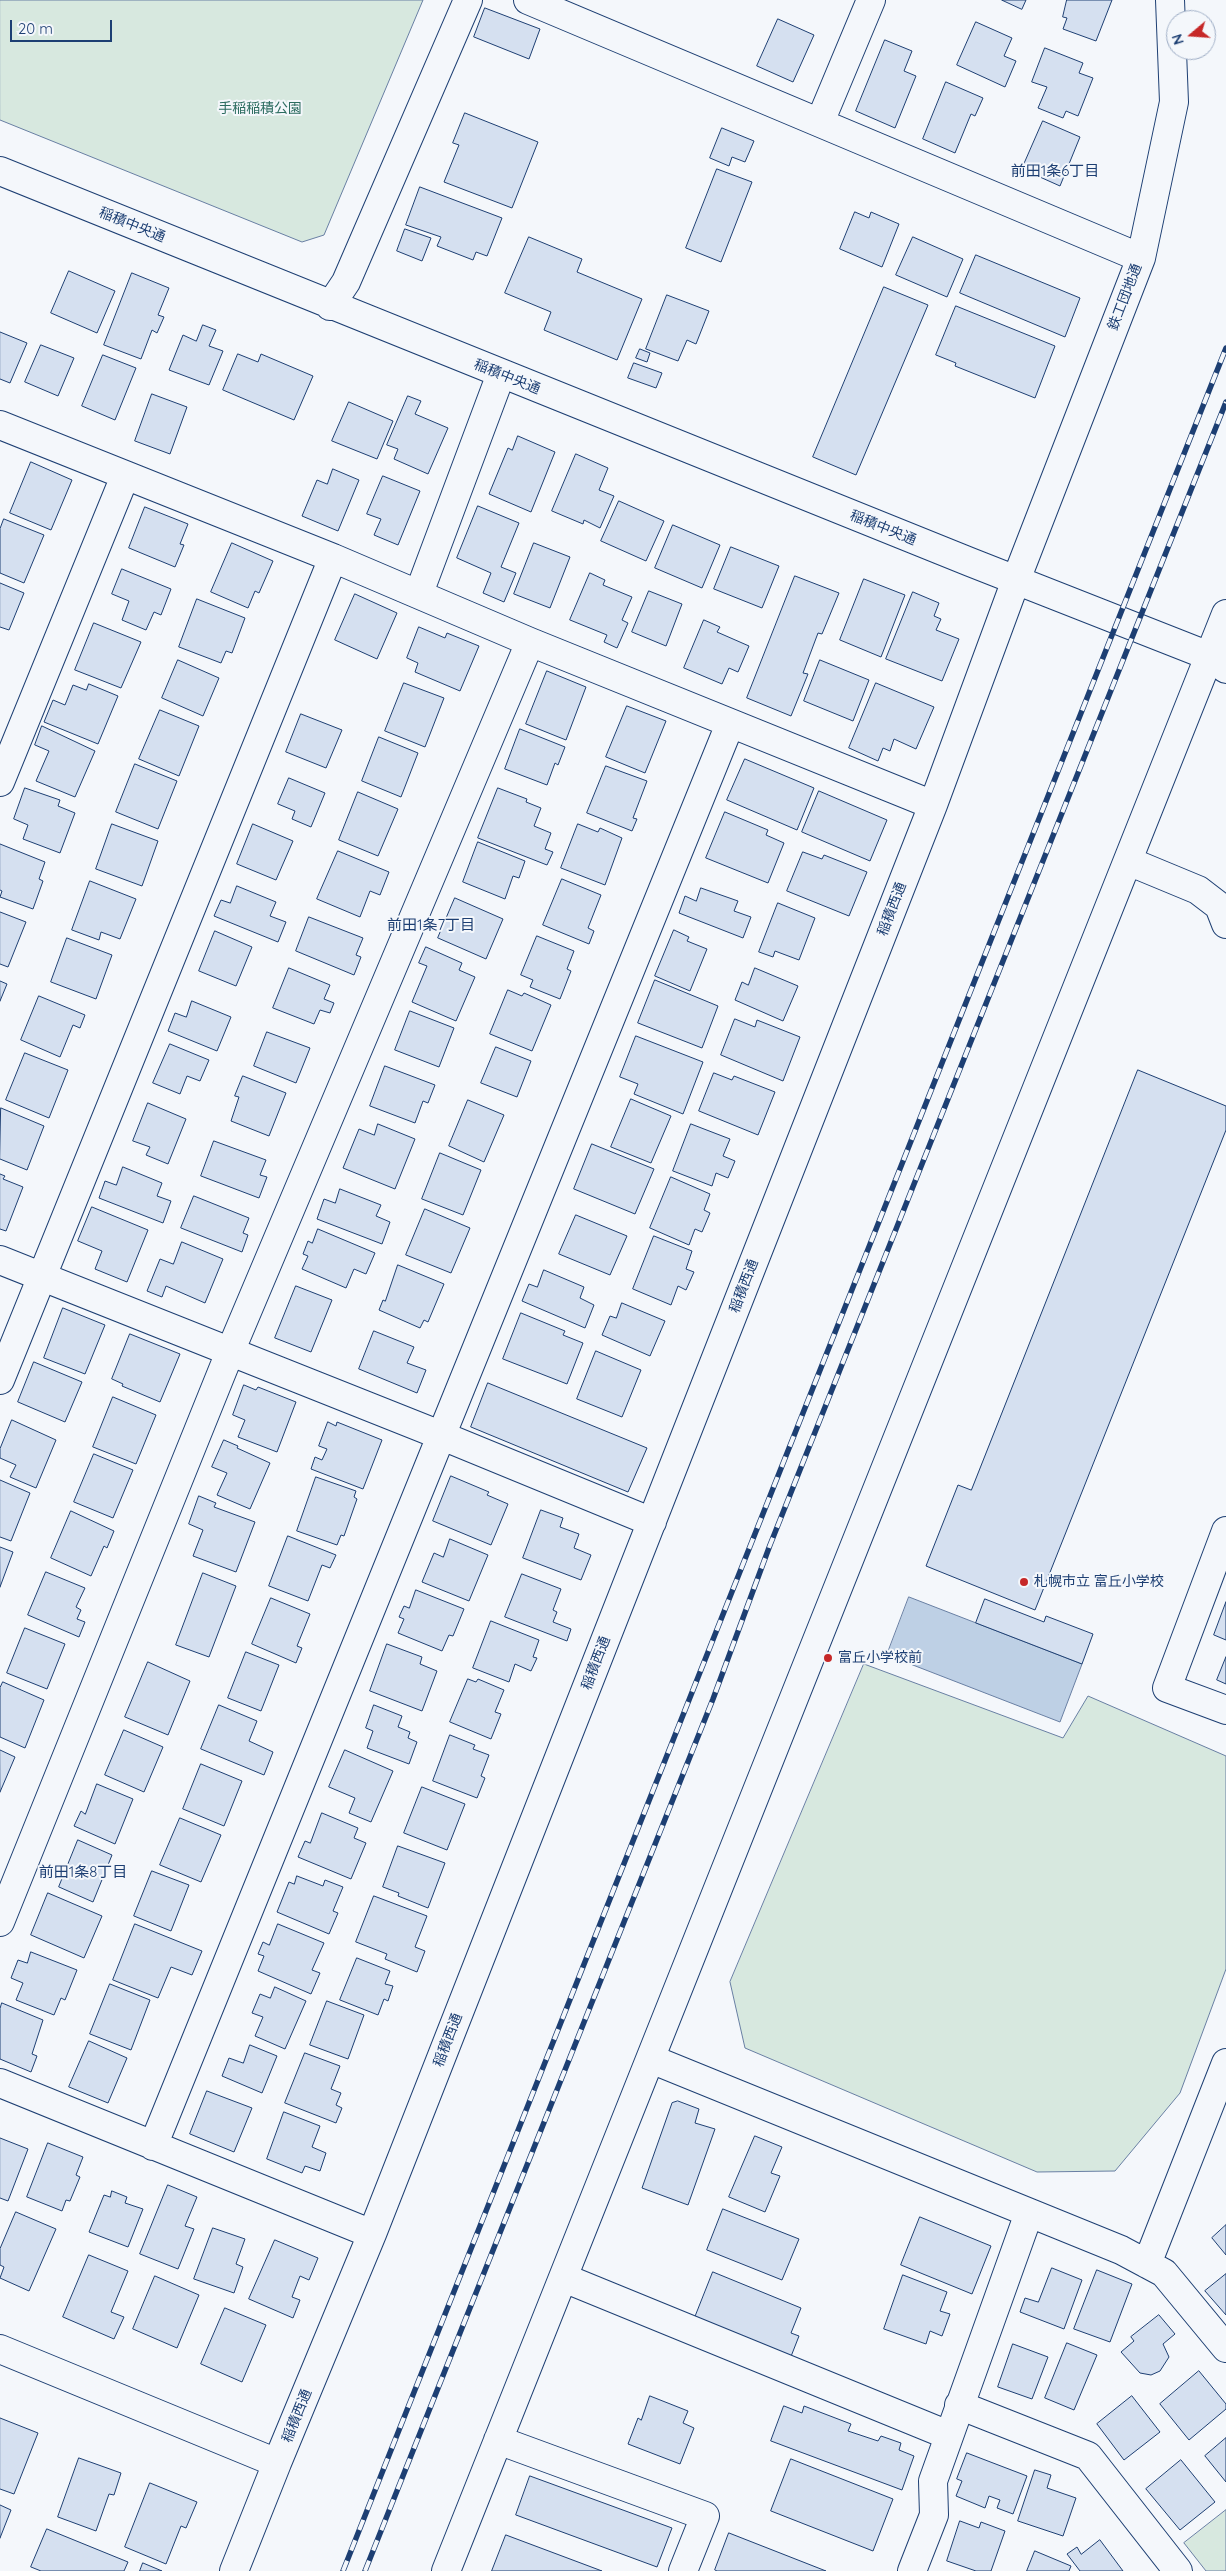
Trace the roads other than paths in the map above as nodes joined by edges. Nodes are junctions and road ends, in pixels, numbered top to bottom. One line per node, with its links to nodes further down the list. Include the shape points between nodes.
1 (468, 0): 8 (street, via 346,282)
2 (528, 0): 5 (street)
3 (871, 0): 5 (street)
4 (1170, 0): 7 (street, 鉄工団地通, via 1174,102)
5 (820, 122): 7 (street)
6 (0, 171): 8 (street, 稲積中央通)
7 (1141, 258): 13 (street, 鉄工団地通)
8 (330, 306): 9 (street, 稲積中央通)
9 (501, 374): 13 (street, 稲積中央通); 14 (street)
10 (0, 425): 11 (street)
11 (125, 476): 12 (street); 19 (street)
12 (333, 558): 14 (street); 24 (street)
13 (1016, 580): 17 (street, 稲積中央通); 20 (street, 稲積西通)
14 (419, 594): 16 (street)
15 (1226, 614): 17 (street)
16 (530, 642): 18 (street); 25 (street)
17 (1218, 662): 21 (street)
18 (730, 724): 20 (street); 27 (street)
19 (0, 782)
20 (933, 805): 28 (street, 稲積西通)
21 (1128, 861): 22 (street, via 1198,890 1218,906); 32 (street)
22 (1225, 920)
23 (0, 1260): 24 (street)
24 (42, 1276): 25 (street); 26 (street)
25 (230, 1352): 27 (street); 31 (street)
26 (0, 1380)
27 (440, 1434): 28 (street); 35 (street)
28 (652, 1522): 37 (street, 稲積西通)
29 (1226, 1532): 30 (street, via 1166,1688)
30 (1226, 1710)
31 (0, 1922)
32 (651, 2059): 36 (street); 39 (street)
33 (1226, 2063): 38 (street)
34 (0, 2083): 35 (street)
35 (153, 2146): 37 (street)
36 (1029, 2212): 38 (street); 42 (street)
37 (372, 2234): 45 (street, 稲積西通)
38 (1147, 2264): 40 (street, via 1164,2273)
39 (564, 2278): 43 (street); 44 (street)
40 (1226, 2348)
41 (0, 2349): 45 (street)
42 (958, 2405): 43 (street); 50 (street, via 1088,2456)
43 (948, 2435): 49 (street, via 933,2481 934,2515)
44 (498, 2440): 47 (street); 48 (street, via 705,2516)
45 (278, 2463): 46 (street, 稲積西通)
46 (234, 2571)
47 (446, 2571)
48 (684, 2571)
49 (912, 2571)
50 (1178, 2571)

